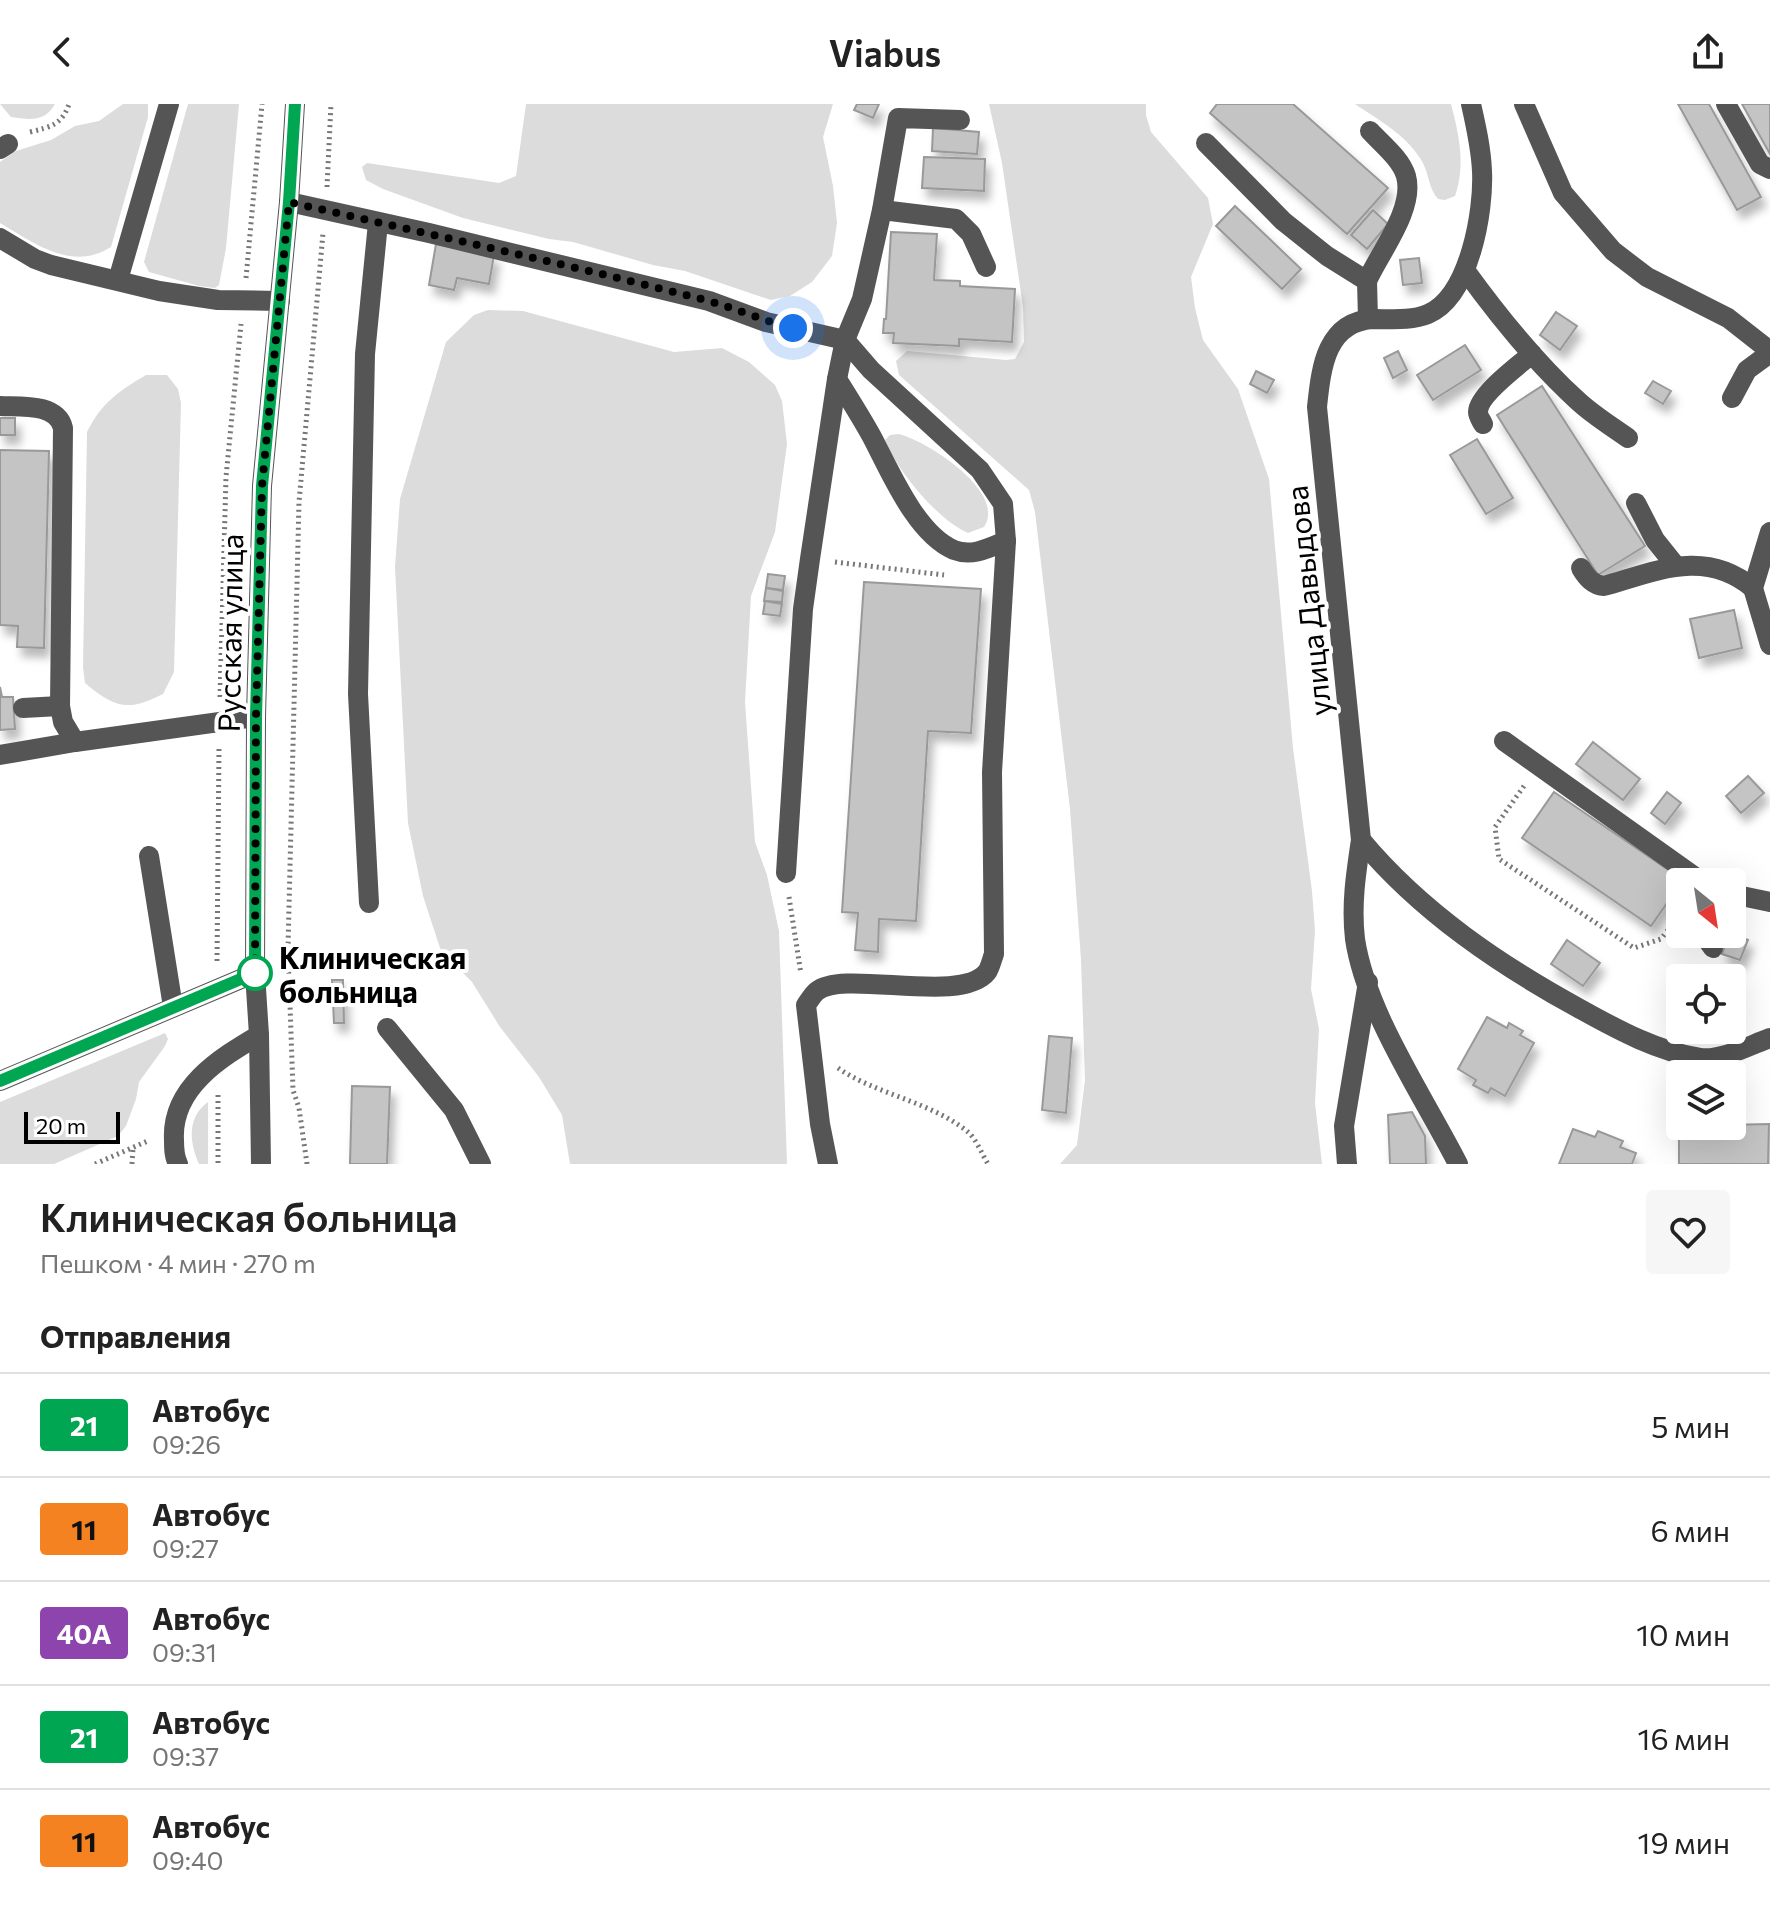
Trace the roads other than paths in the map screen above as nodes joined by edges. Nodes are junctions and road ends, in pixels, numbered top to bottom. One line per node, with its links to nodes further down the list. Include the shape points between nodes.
1 (169, 104): 16 (street)
2 (295, 104): 10 (street, Русская улица)
3 (1471, 104): 15 (street, via 1482,174)
4 (1524, 104): 21 (street, via 1563,193 1613,251 1656,283 1728,318)
5 (1726, 104): 9 (street, via 1760,164)
6 (960, 120): 11 (street, via 898,118)
7 (1370, 131): 17 (street, via 1398,162 1407,186 1399,222)
8 (1206, 143): 17 (street, via 1283,221)
9 (1770, 169)
10 (289, 202): 12 (street); 18 (street, Русская улица)
11 (882, 210): 14 (street, via 956,219 971,234); 20 (street, via 862,299)
12 (378, 223): 20 (street, via 709,301 766,322); 47 (street, via 365,354 358,694)
13 (0, 238): 16 (street, via 51,265)
14 (986, 267)
15 (1465, 270): 19 (street, via 1453,292 1431,313); 22 (street)
16 (118, 280): 18 (street, via 218,300)
17 (1367, 281): 19 (street)
18 (280, 301): 37 (street, Русская улица, via 262,486)
19 (1368, 319): 41 (street, улица Давыдова, via 1348,325 1329,349 1321,364 1317,407)
20 (845, 340): 23 (street); 30 (street, via 980,470 1003,504)
21 (1770, 352): 24 (street, via 1747,370)
22 (1532, 354): 26 (street, via 1481,403); 27 (street, via 1580,404)
23 (837, 379): 30 (street, via 890,476 939,541 974,553); 44 (street, via 803,609)
24 (1732, 398)
25 (0, 406): 35 (street, via 52,413 63,428)
26 (1483, 424)
27 (1628, 438)
28 (1636, 503): 31 (street)
29 (1770, 532): 33 (street)
30 (1006, 541): 58 (street, via 992,772 994,954 987,972 970,982 924,987 835,984 819,990 806,1005)
31 (1675, 565): 32 (street, via 1604,586 1586,577); 33 (street, via 1693,564 1739,576)
32 (1581, 568)
33 (1753, 588): 34 (street)
34 (1770, 645)
35 (60, 706): 36 (street); 39 (street)
36 (23, 708)
37 (256, 717): 39 (street); 48 (street, Русская улица)
38 (1504, 741): 43 (street)
39 (75, 742): 40 (street)
40 (0, 755)
41 (1361, 840): 49 (street, улица Давыдова, via 1353,889 1356,940); 53 (street, via 1441,919 1543,989 1618,1030 1704,1059)
42 (149, 856): 50 (street)
43 (1682, 868)
44 (786, 873)
45 (1746, 897): 46 (street)
46 (1770, 902)
47 (369, 903)
48 (255, 973): 50 (street); 52 (street, Русская улица)
49 (1368, 982): 59 (street, via 1344,1126); 60 (street, улица Давыдова, via 1386,1029)
50 (173, 1007): 54 (street)
51 (387, 1028): 57 (street, via 454,1110)
52 (259, 1035): 55 (street, via 218,1060 192,1085 173,1129); 56 (street, Русская улица)
53 (1770, 1038)
54 (2, 1076)
55 (178, 1164)
56 (261, 1164)
57 (481, 1164)
58 (828, 1164)
59 (1347, 1164)
60 (1458, 1164)

